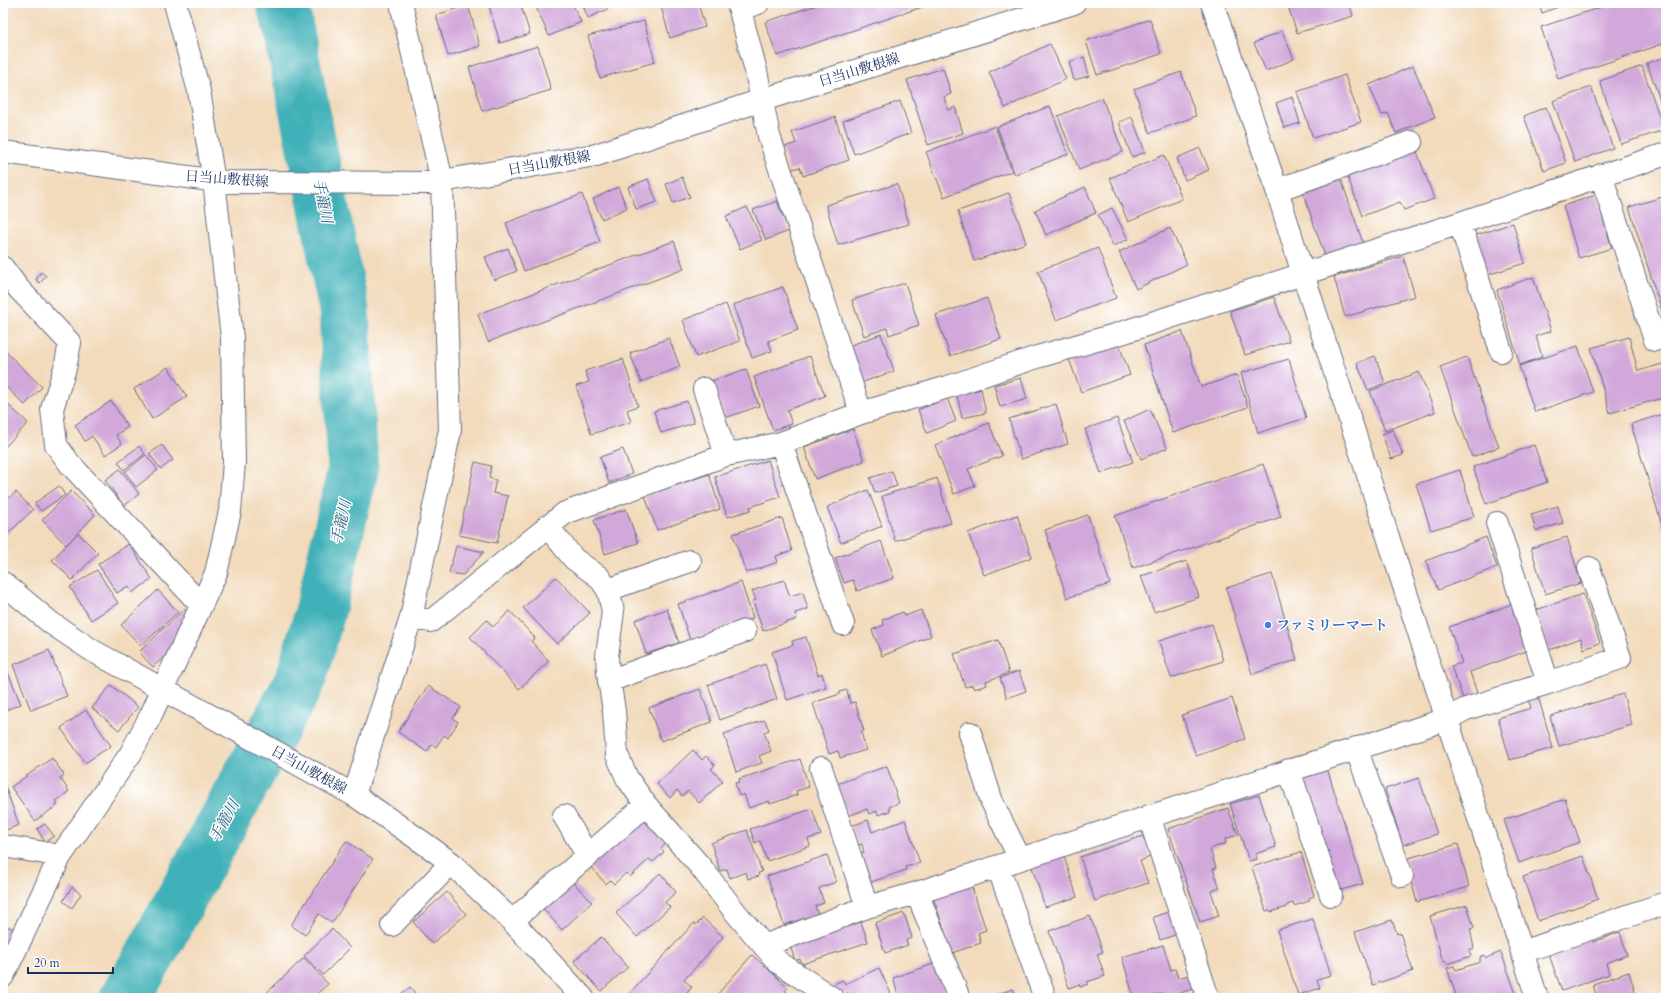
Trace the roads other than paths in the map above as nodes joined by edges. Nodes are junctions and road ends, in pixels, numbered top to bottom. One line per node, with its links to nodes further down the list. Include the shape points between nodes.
1 (175, 3): 11 (street)
2 (402, 3): 12 (street)
3 (1074, 3): 6 (street, 日当山敷根線)
4 (1212, 3): 13 (street)
5 (745, 5): 6 (street)
6 (762, 100): 12 (street, 日当山敷根線, via 596,155); 20 (street, via 769,136)
7 (1411, 142): 13 (street)
8 (3, 152): 11 (street, 日当山敷根線)
9 (1666, 154): 10 (street)
10 (1601, 176): 14 (street); 17 (street)
11 (220, 181): 12 (street, 日当山敷根線); 29 (street, via 232,338 234,462 230,511 216,573)
12 (436, 182): 30 (street, via 450,430)
13 (1277, 190): 16 (street)
14 (1460, 223): 16 (street); 18 (street)
15 (3, 268): 29 (street, via 18,288 70,343 52,409 56,445 70,464)
16 (1303, 274): 20 (street); 36 (street)
17 (1654, 340)
18 (1501, 351)
19 (704, 390): 22 (street)
20 (861, 413): 21 (street)
21 (781, 443): 22 (street); 31 (street)
22 (726, 455): 24 (street, via 565,513)
23 (1497, 523): 34 (street)
24 (547, 526): 28 (street, via 574,559 593,572); 30 (street, via 431,620)
25 (690, 561): 28 (street)
26 (1589, 568): 34 (street, via 1620,658)
27 (3, 583): 35 (street, 日当山敷根線, via 51,623 92,651)
28 (608, 590): 33 (street, via 612,611 607,656)
29 (201, 605): 35 (street)
30 (411, 618): 41 (street)
31 (843, 624)
32 (745, 631): 33 (street)
33 (609, 681): 42 (street, via 617,755 627,778)
34 (1548, 684): 36 (street, via 1466,709)
35 (163, 690): 41 (street, 日当山敷根線); 47 (street, via 131,753)
36 (1447, 719): 38 (street); 59 (street)
37 (970, 733): 48 (street, via 992,802)
38 (1356, 748): 40 (street); 51 (street)
39 (821, 768): 55 (street)
40 (1289, 770): 44 (street); 53 (street)
41 (349, 792): 49 (street, 日当山敷根線)
42 (646, 805): 46 (street); 58 (street, via 700,866)
43 (564, 816): 46 (street)
44 (1149, 816): 48 (street); 65 (street)
45 (3, 846): 47 (street)
46 (588, 856): 56 (street)
47 (60, 857): 60 (street)
48 (1020, 859): 50 (street)
49 (451, 863): 56 (street, 日当山敷根線); 57 (street)
50 (998, 867): 52 (street); 64 (street)
51 (1402, 876)
52 (917, 893): 55 (street); 61 (street)
53 (1331, 895)
54 (1666, 903): 59 (street)
55 (867, 907): 58 (street)
56 (512, 921): 62 (street, 日当山敷根線)
57 (392, 925)
58 (764, 946): 63 (street, via 790,972)
59 (1522, 952): 66 (street)
60 (3, 976)
61 (957, 993)
62 (583, 998)
63 (832, 998)
64 (1045, 998)
65 (1208, 998)
66 (1537, 998)

